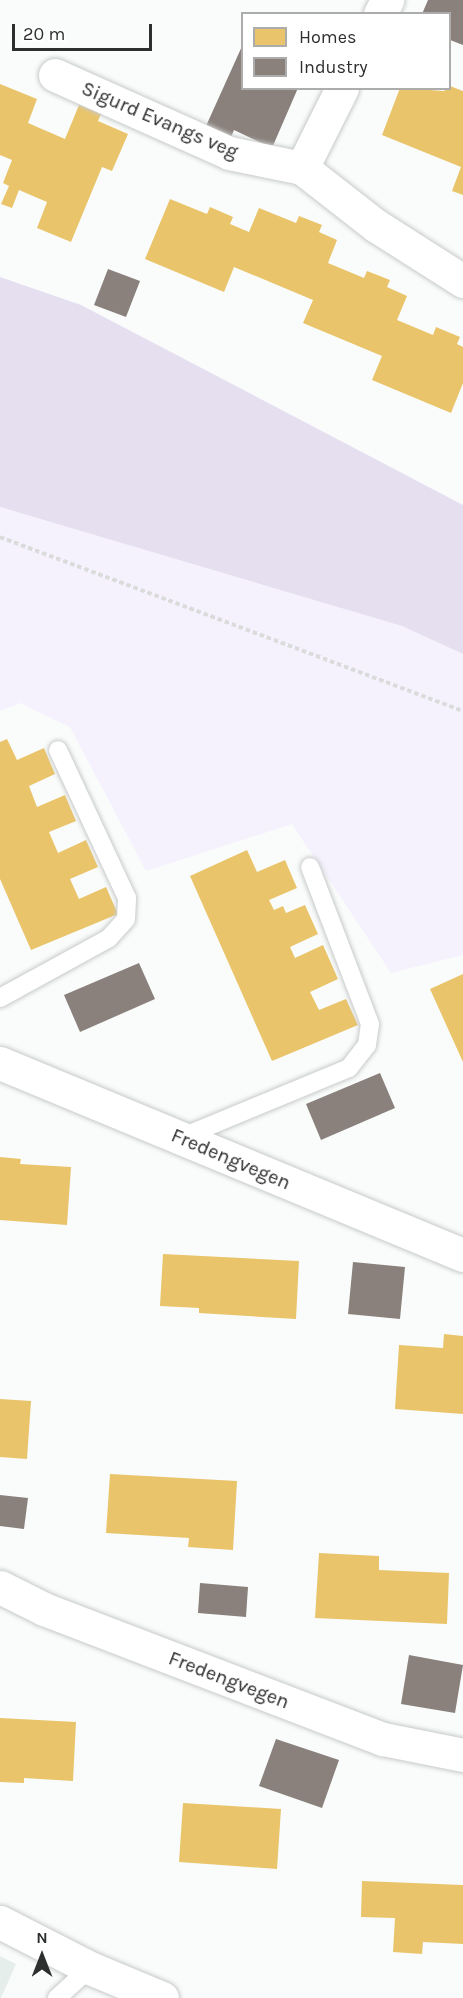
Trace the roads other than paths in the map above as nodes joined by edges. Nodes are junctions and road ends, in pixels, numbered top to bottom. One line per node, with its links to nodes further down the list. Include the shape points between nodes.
1 (55, 75): 3 (street, Sigurd Evangs veg, via 229,153)
2 (341, 90): 3 (street)
3 (302, 168): 4 (street, Sigurd Evangs veg, via 375,225)
4 (463, 281)
5 (58, 750): 7 (lane, via 127,898 126,919 109,938)
6 (310, 867): 9 (lane, via 370,1024 367,1045 349,1068)
7 (0, 998)
8 (0, 1063): 9 (street, Fredengvegen)
9 (180, 1138): 10 (street, Fredengvegen)
10 (463, 1255)
11 (0, 1587): 12 (street, Fredengvegen, via 44,1609 383,1739)
12 (463, 1755)
13 (0, 1922): 14 (street)
14 (90, 1968): 15 (lane); 16 (street)
15 (57, 1998)
16 (162, 1998)

